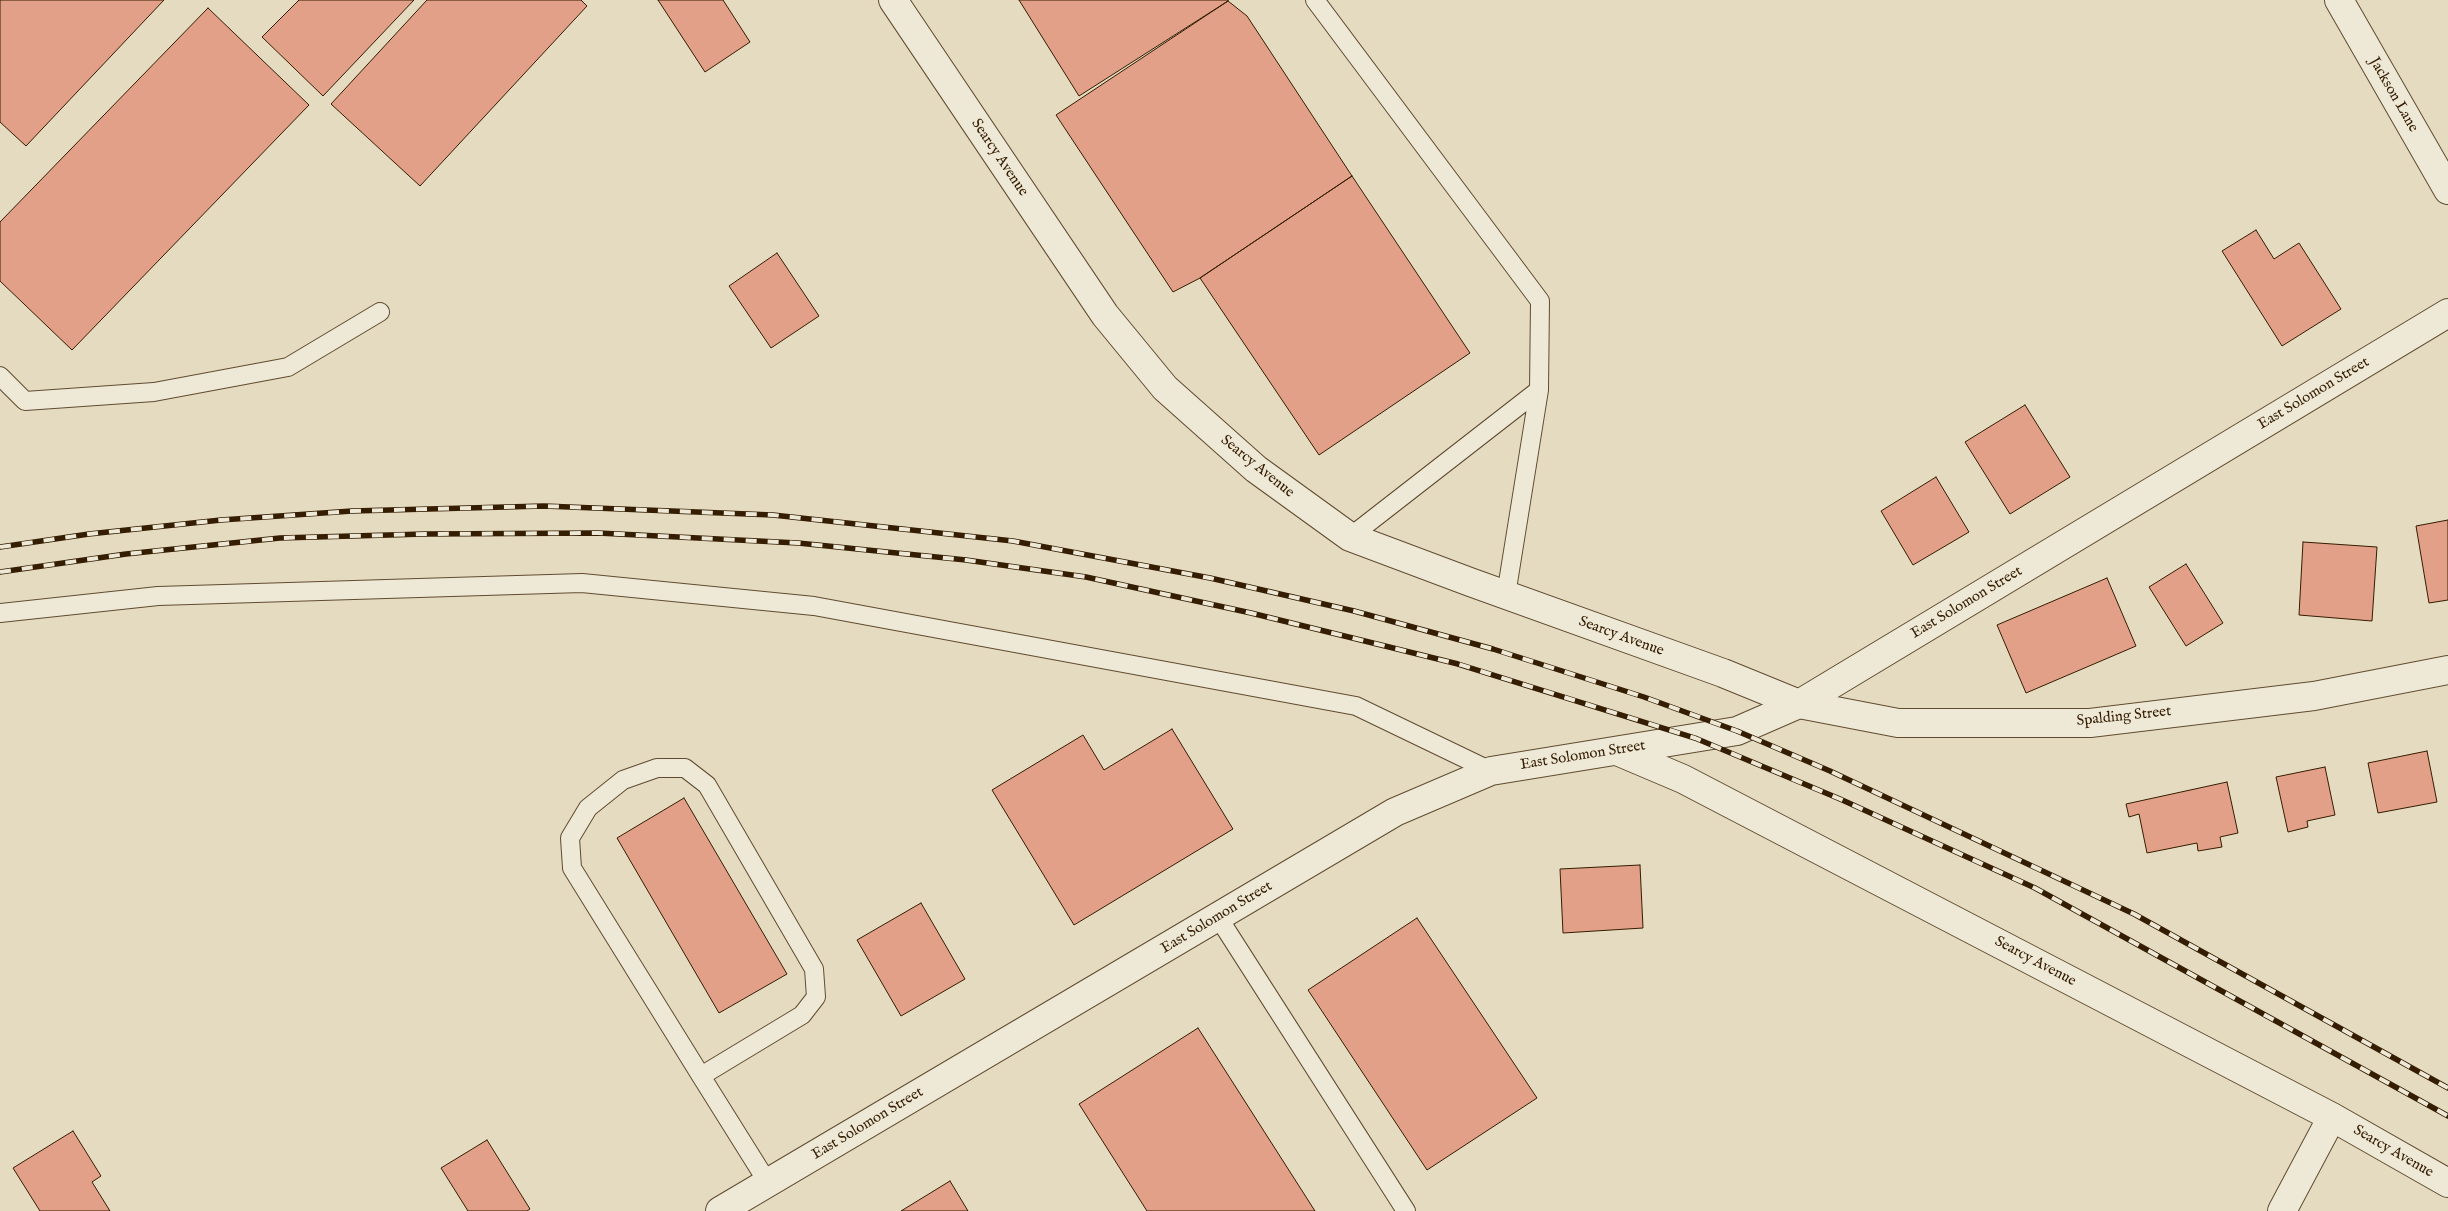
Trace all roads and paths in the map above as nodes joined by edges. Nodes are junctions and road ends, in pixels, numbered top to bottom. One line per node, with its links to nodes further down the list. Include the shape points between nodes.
1 (893, 0): 9 (street, Searcy Avenue, via 1105,315 1165,388 1256,469)
2 (1315, 0): 8 (lane, via 1540,301)
3 (2338, 0): 4 (street, Jackson Lane)
4 (2448, 190)
5 (380, 312): 7 (lane, via 288,367 154,392 25,401)
6 (2448, 313): 13 (street, East Solomon Street)
7 (0, 376)
8 (1538, 390): 9 (lane); 10 (lane)
9 (1350, 537): 10 (street, Searcy Avenue)
10 (1506, 595): 13 (street, Searcy Avenue, via 1723,673)
11 (0, 613): 15 (lane, via 158,596 582,583 814,606 1356,706)
12 (2448, 670): 13 (street, Spalding Street, via 2314,696 2090,723 1898,722)
13 (1799, 704): 14 (street, East Solomon Street, via 1737,731)
14 (1618, 751): 15 (street, East Solomon Street); 18 (street, Searcy Avenue, via 1683,779)
15 (1491, 772): 16 (street, East Solomon Street, via 1395,812)
16 (1218, 917): 19 (street, East Solomon Street); 22 (lane)
17 (701, 1076): 17 (lane, via 572,868 570,838 588,808 623,780 657,768 685,768 707,785 814,969 816,997 802,1016); 19 (lane)
18 (2332, 1117): 20 (street, Searcy Avenue); 23 (street)
19 (768, 1183): 21 (street, East Solomon Street)
20 (2448, 1183)
21 (720, 1211)
22 (1406, 1211)
23 (2282, 1211)

